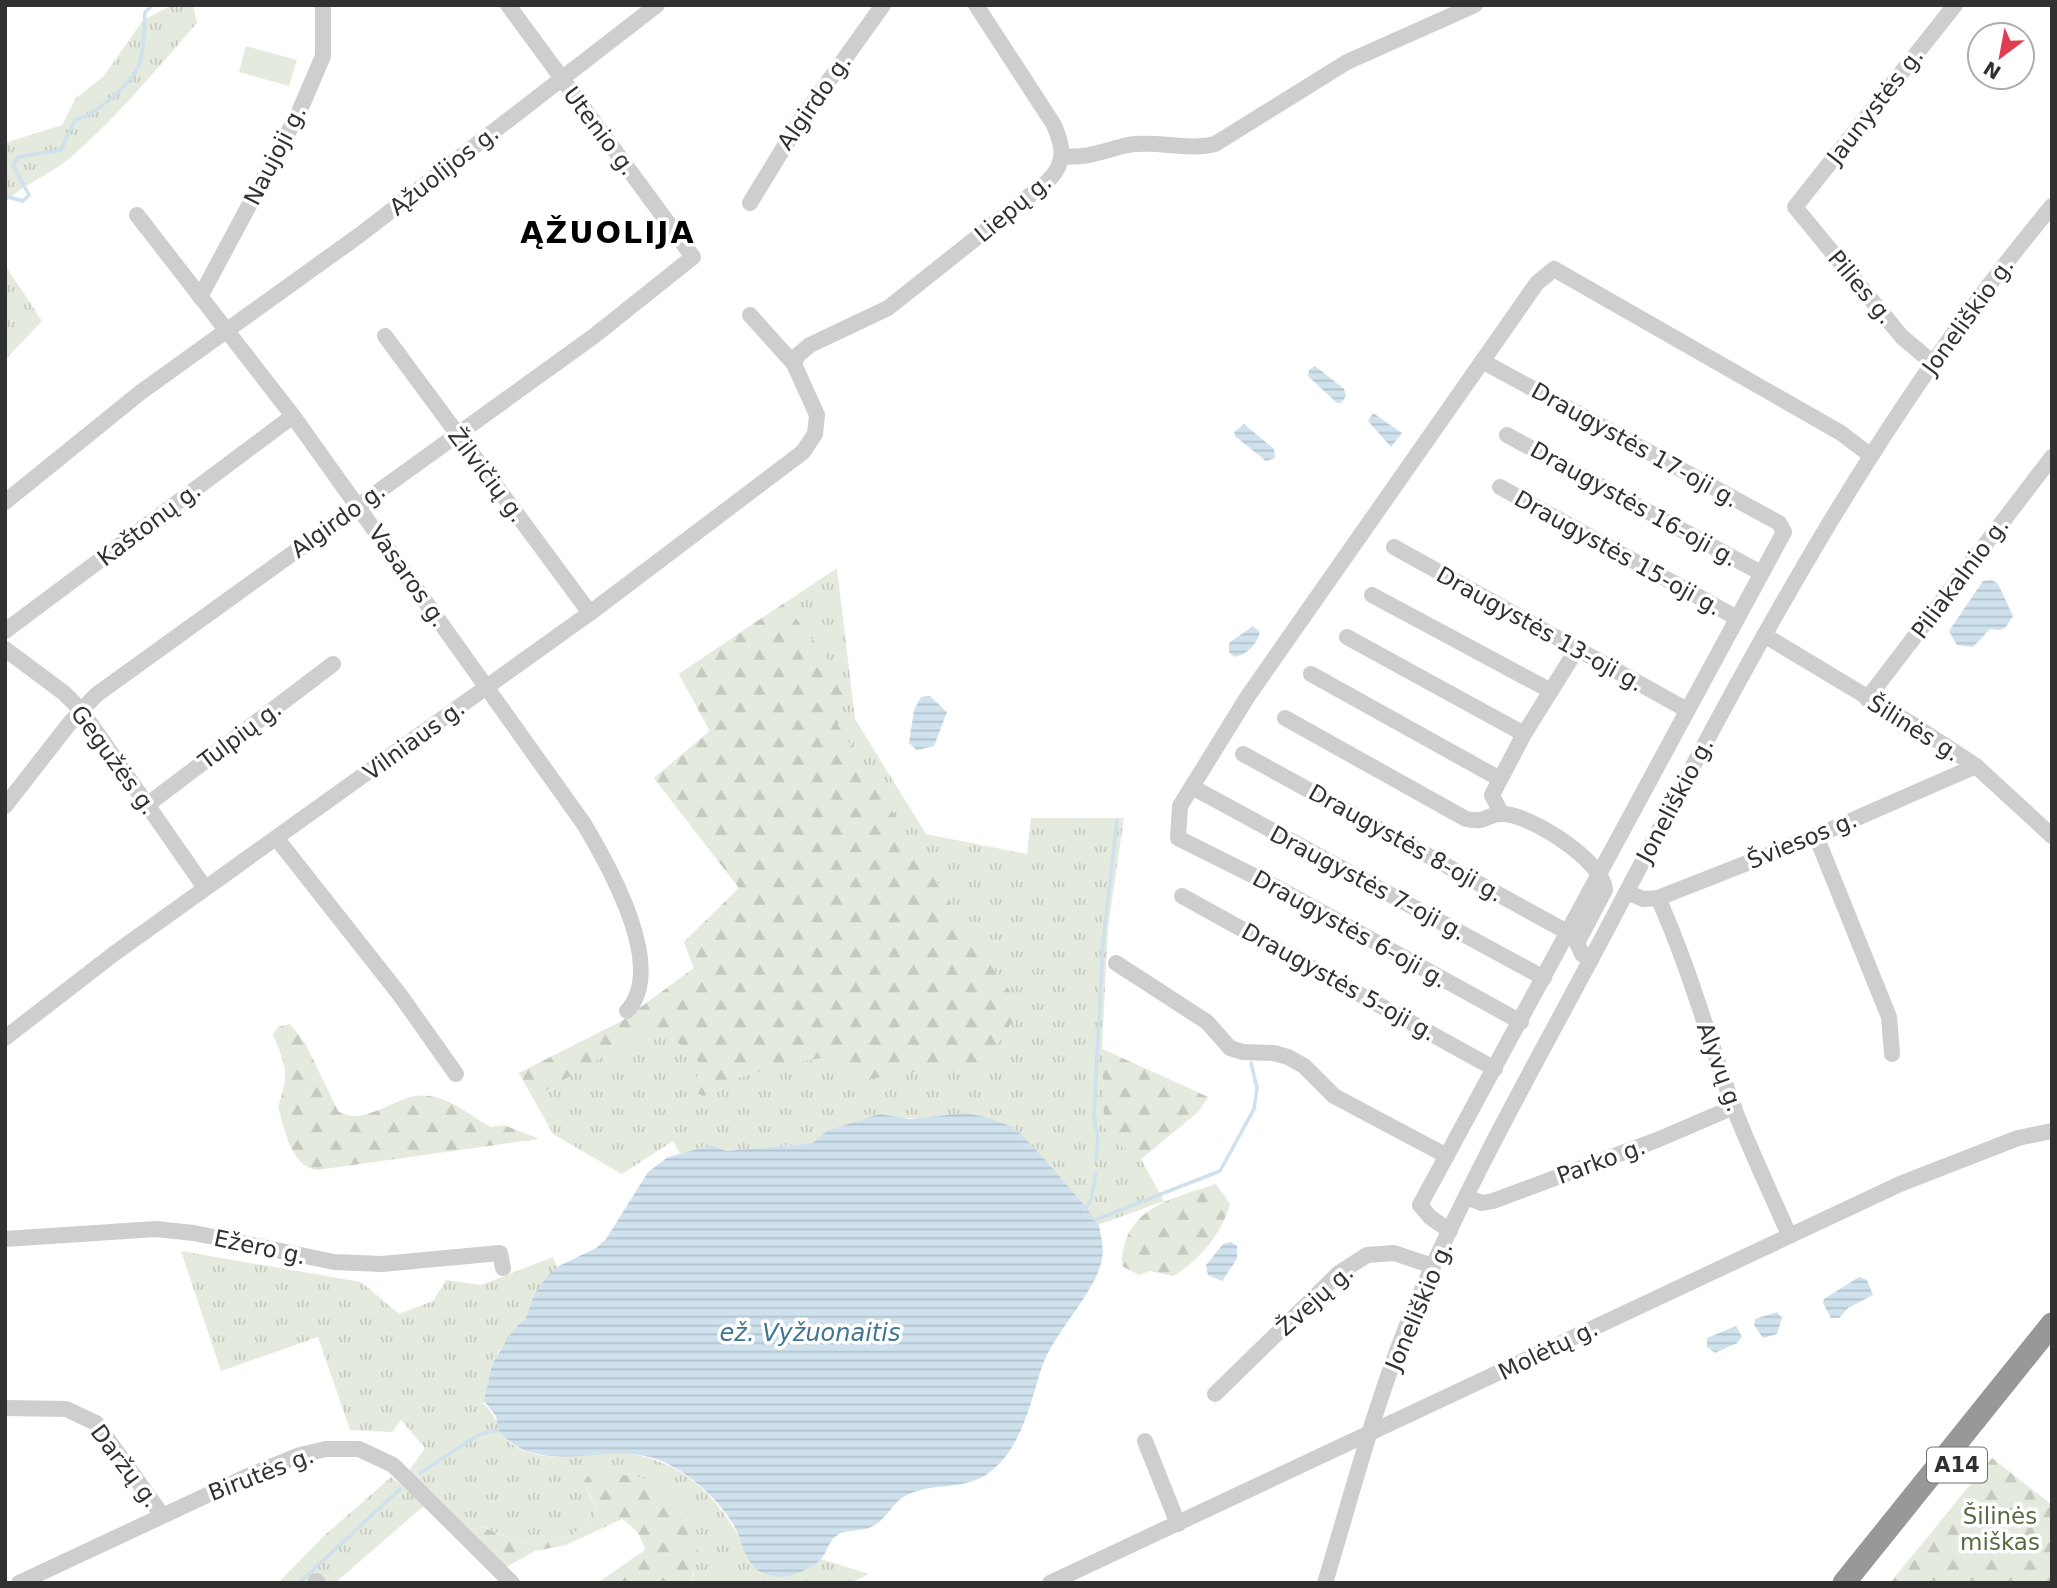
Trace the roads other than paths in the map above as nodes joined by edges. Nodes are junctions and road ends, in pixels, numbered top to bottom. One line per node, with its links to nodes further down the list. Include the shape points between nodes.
1 (323, 5): 15 (street, Naujoji g., via 323,57 299,112)
2 (508, 5): 8 (street, Utenio g.)
3 (657, 5): 8 (street, Ąžuolijos g.)
4 (883, 5): 10 (street, Algirdo g., via 800,121)
5 (976, 5): 9 (street, via 1054,125)
6 (1475, 5): 9 (street, Liepų g., via 1347,62 1215,144 1198,149 1130,145 1084,157)
7 (1955, 5): 12 (street, Jaunystės g.)
8 (561, 79): 14 (street, Utenio g.); 17 (street, Ąžuolijos g.)
9 (1063, 156): 21 (street, Liepų g., via 1048,181 888,308 810,345)
10 (750, 203)
11 (2052, 206): 20 (street, Joneliškio g., via 1986,287)
12 (1795, 207): 20 (street, Pilies g., via 1902,337)
13 (137, 215): 15 (street, Vasaros g.)
14 (693, 257): 23 (street, Algirdo g., via 594,336)
15 (200, 297): 17 (street, Vasaros g.)
16 (750, 315): 21 (street)
17 (228, 331): 22 (street, Vasaros g.); 28 (street, via 141,392)
18 (385, 336): 23 (street, Žilvičių g.)
19 (1482, 361): 25 (street, via 1537,283 1554,269 1841,433); 31 (street, Draugystės 17-oji g., via 1779,523 1784,532); 52 (street, via 1248,696)
20 (1933, 363): 25 (street, Joneliškio g.)
21 (794, 364): 33 (street, Vilniaus g., via 817,415 815,434 794,460)
22 (293, 416): 29 (street, Vasaros g.); 35 (street, Kaštonų g.)
23 (457, 433): 29 (street, Algirdo g.); 33 (street, Žilvičių g.)
24 (1507, 435): 31 (street, Draugystės 16-oji g.)
25 (1870, 455): 36 (street, Joneliškio g.)
26 (2052, 458): 44 (street, Piliakalnio g.)
27 (1500, 487): 34 (street, Draugystės 15-oji g.)
28 (5, 502)
29 (358, 506): 42 (street, Vasaros g.); 45 (street, Algirdo g.)
30 (1394, 547): 39 (street, Draugystės 13-oji g.)
31 (1761, 573): 34 (street)
32 (1372, 595): 43 (street)
33 (590, 613): 42 (street, Vilniaus g.)
34 (1737, 618): 46 (street)
35 (5, 631)
36 (1764, 635): 44 (street, Šilinės g.); 61 (street, Joneliškio g.)
37 (1347, 637): 48 (street)
38 (5, 649): 45 (street, Gegužės g.)
39 (1577, 649): 43 (street); 46 (street, Draugystės 13-oji g.)
40 (333, 664): 54 (street, Tulpių g.)
41 (1311, 674): 51 (street)
42 (487, 688): 58 (street, Vilniaus g.); 68 (street, Vasaros g., via 584,824 606,863 640,958 640,991)
43 (1551, 691): 48 (street)
44 (1867, 699): 50 (street, Šilinės g.)
45 (81, 710): 53 (street, Algirdo g.); 54 (street, Gegužės g.)
46 (1686, 710): 59 (street)
47 (1285, 718): 55 (street, via 1466,819 1481,823)
48 (1524, 734): 51 (street)
49 (1243, 754): 64 (street, Draugystės 8-oji g.)
50 (1976, 766): 56 (street, Šviesos g.); 57 (street, Šilinės g.)
51 (1500, 779): 55 (street, via 1492,795)
52 (1192, 787): 67 (street, Draugystės 7-oji g.); 69 (street, Draugystės 6-oji g., via 1180,806 1178,838)
53 (5, 806)
54 (147, 806): 60 (street, Gegužės g.)
55 (1501, 813): 59 (street, via 1576,847)
56 (1816, 836): 63 (street, Šviesos g.); 71 (street, via 1889,1017)
57 (2052, 836)
58 (277, 839): 60 (street, Vilniaus g.); 73 (street)
59 (1601, 873): 64 (street)
60 (205, 888): 70 (street, Vilniaus g.)
61 (1627, 892): 63 (street, via 1643,899); 65 (street, Joneliškio g.)
62 (1182, 896): 72 (street, Draugystės 5-oji g.)
63 (1658, 898): 74 (street, Alyvų g., via 1682,952)
64 (1573, 938): 65 (street); 67 (street)
65 (1591, 960): 77 (street, Joneliškio g.)
66 (1116, 963): 76 (street, via 1192,1011 1230,1048 1288,1057 1334,1096)
67 (1544, 978): 69 (street)
68 (627, 1012)
69 (1521, 1022): 72 (street)
70 (5, 1038)
71 (1892, 1054)
72 (1495, 1069): 76 (street)
73 (456, 1074)
74 (1734, 1107): 77 (street, Parko g., via 1493,1201 1482,1203); 79 (street, Alyvų g.)
75 (2052, 1131): 79 (street, Molėtų g., via 1965,1157)
76 (1447, 1156): 78 (street, via 1420,1205)
77 (1466, 1197): 78 (street, Joneliškio g.)
78 (1450, 1231): 81 (street, Joneliškio g.)
79 (1789, 1235): 87 (street, Molėtų g.)
80 (5, 1239): 82 (street, Ežero g., via 166,1230 334,1262 382,1264 499,1253)
81 (1433, 1265): 85 (street, Žvejų g., via 1394,1253 1367,1255 1339,1273); 87 (street, Joneliškio g.)
82 (503, 1268)
83 (2052, 1324): 95 (highway)
84 (2052, 1346): 96 (highway, A14)
85 (1214, 1394)
86 (5, 1408): 89 (street, Daržų g., via 66,1409 96,1423)
87 (1370, 1435): 90 (street, Molėtų g.); 94 (street, Joneliškio g.)
88 (1145, 1441): 90 (street)
89 (162, 1515): 91 (street, Birutės g.); 92 (street, Birutės g., via 278,1462 327,1449 359,1449 393,1465)
90 (1178, 1524): 93 (street, Molėtų g.)
91 (19, 1583)
92 (512, 1583)
93 (1050, 1583)
94 (1325, 1583)
95 (1844, 1583)
96 (1863, 1583)

